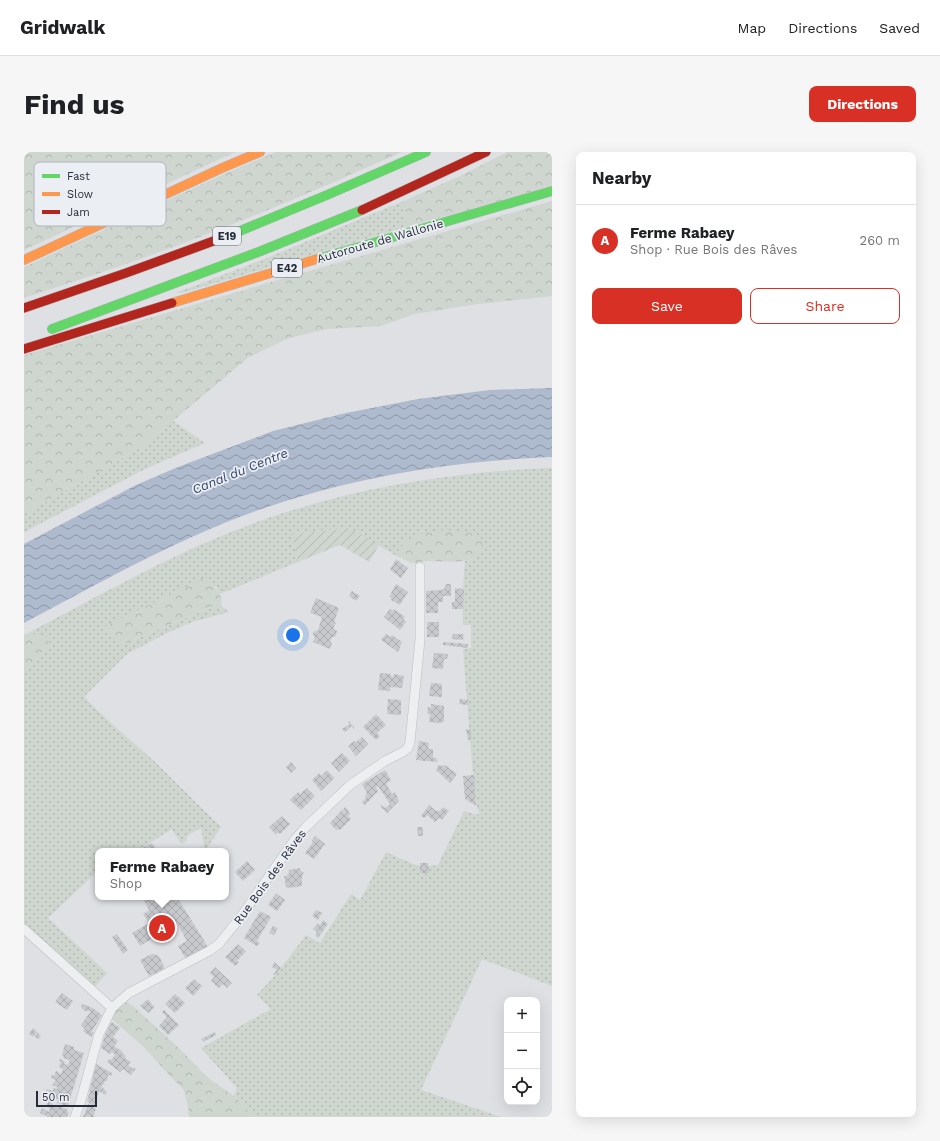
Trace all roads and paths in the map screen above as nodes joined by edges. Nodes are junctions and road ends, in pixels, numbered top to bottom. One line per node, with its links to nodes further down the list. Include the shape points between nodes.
1 (260, 152): 5 (highway)
2 (426, 152): 8 (highway, E19, via 252,227 152,265)
3 (486, 152): 9 (highway, E19, via 355,213 261,252)
4 (552, 191): 10 (highway, Autoroute de Wallonie / E42, via 212,290)
5 (166, 194)
6 (97, 226): 7 (highway)
7 (24, 260)
8 (24, 308)
9 (44, 331)
10 (24, 349)
11 (420, 567): 13 (street, Rue Bois des Râves, via 420,640 408,748 378,764 350,785 306,827 219,944 129,993)
12 (24, 929): 13 (street)
13 (112, 1008): 14 (street, Rue Bois des Râves, via 99,1034)
14 (75, 1117)

